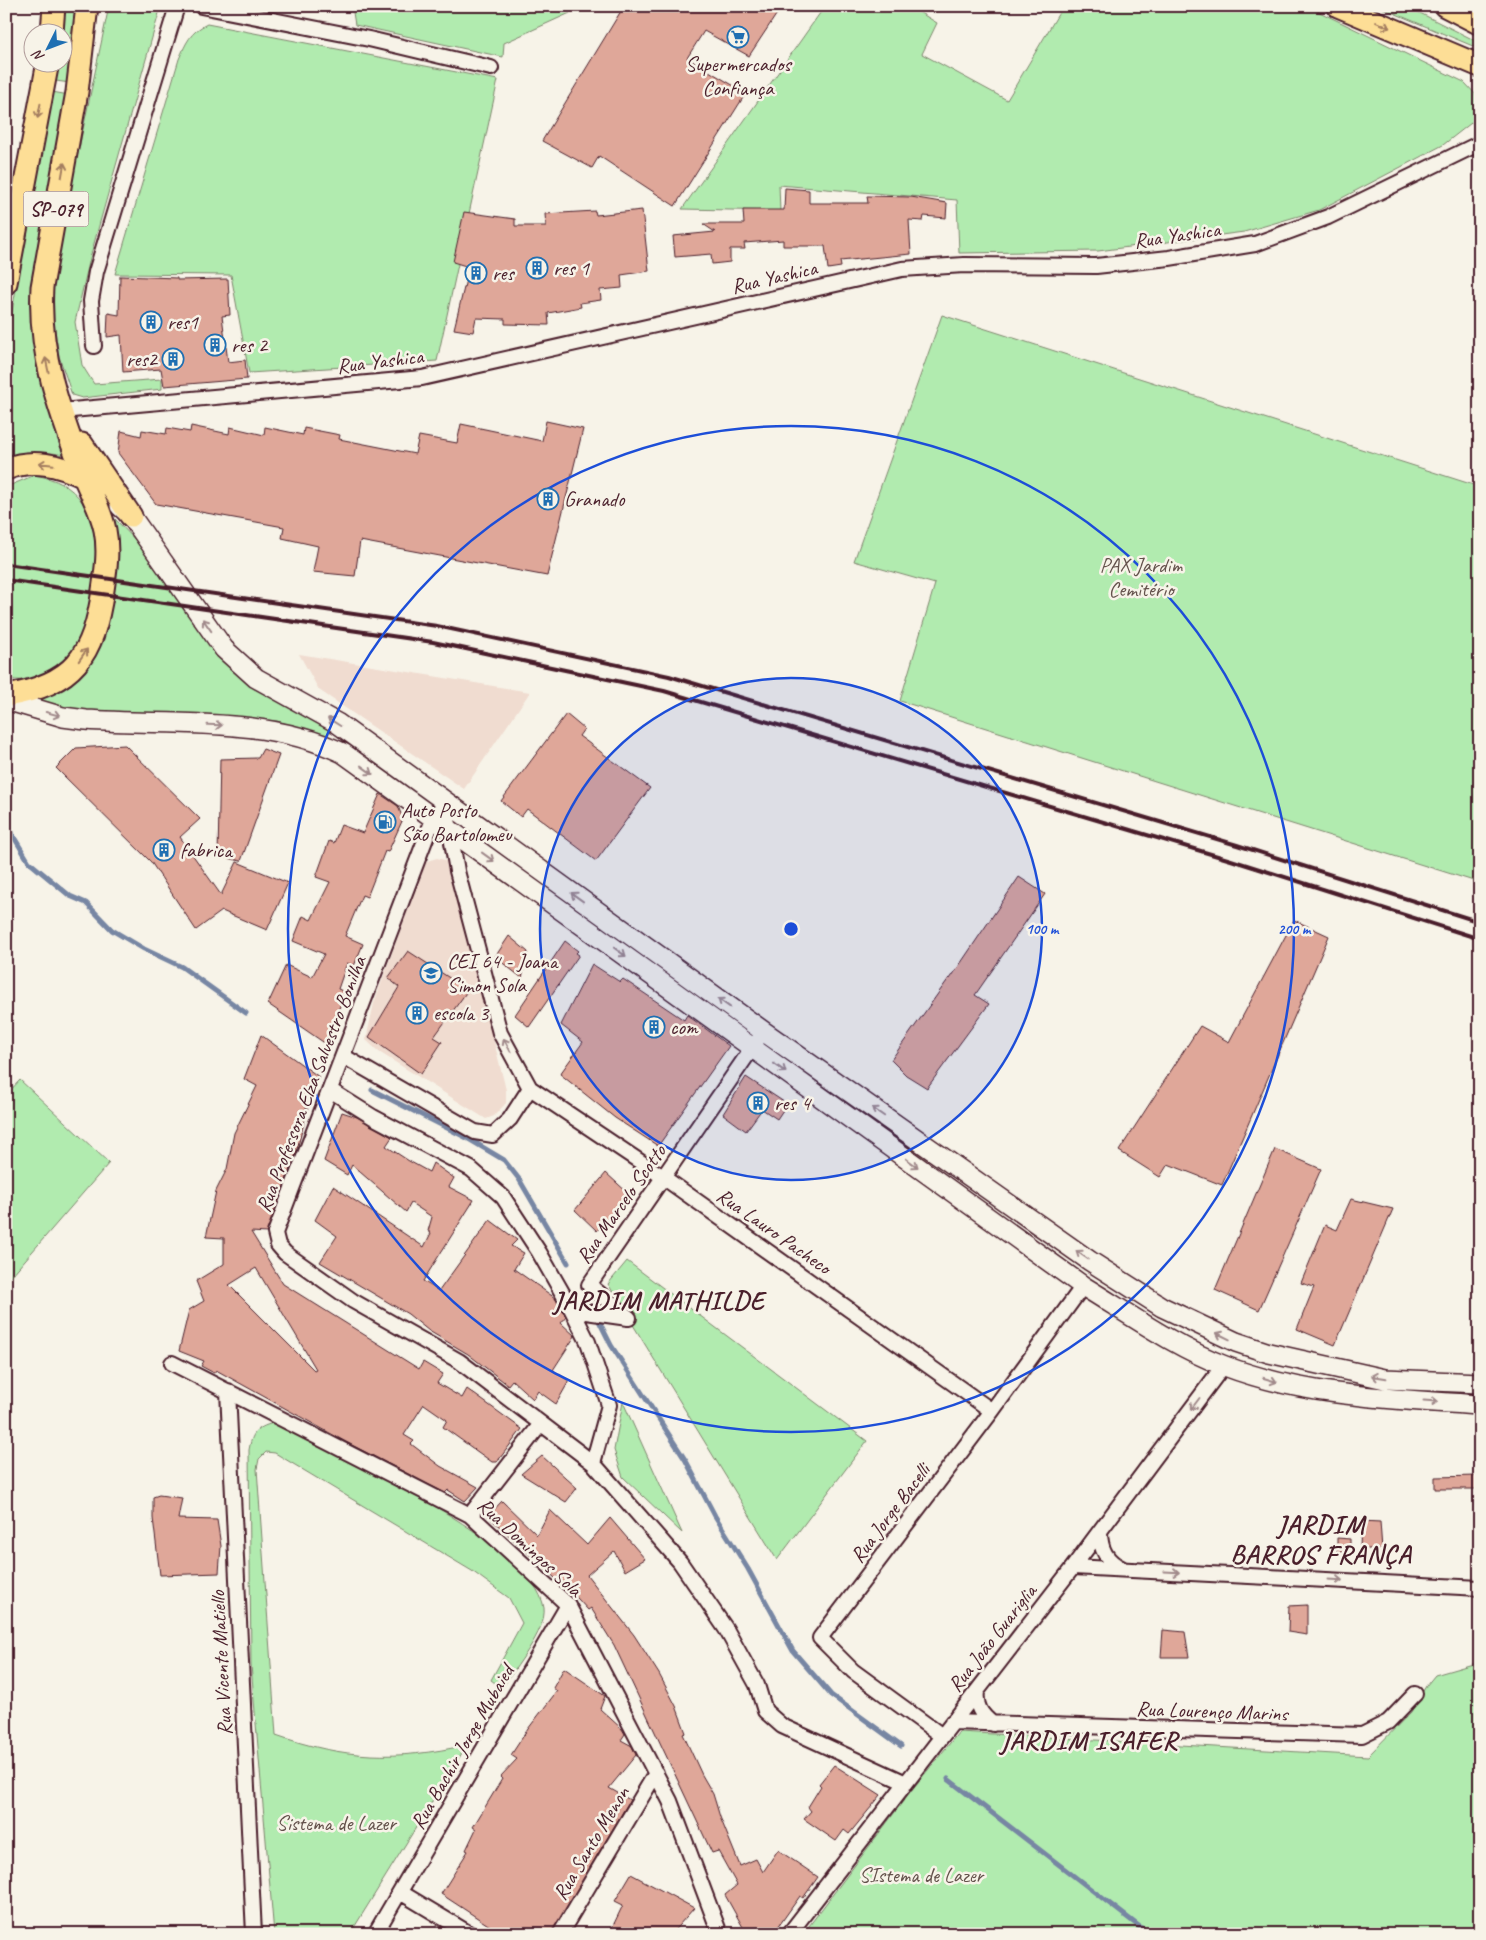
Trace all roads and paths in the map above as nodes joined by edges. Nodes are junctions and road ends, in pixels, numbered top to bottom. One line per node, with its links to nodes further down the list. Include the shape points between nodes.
1 (54, 6): 7 (main road)
2 (87, 6): 15 (main road, SP-079, one-way to 2, via 43,344 41,294 77,92)
3 (177, 6): 14 (street, via 96,272 90,301)
4 (201, 6): 10 (street, via 369,39)
5 (1338, 6): 9 (main road, one-way to 9)
6 (1445, 6): 8 (main road)
7 (53, 22)
8 (1480, 24)
9 (1480, 66)
10 (491, 68)
11 (46, 72): 13 (main road, SP-079, one-way to 13)
12 (1480, 142): 15 (street, Rua Yashica, via 1328,217 1255,244 1096,266 964,265 902,269 422,378)
13 (6, 284)
14 (94, 346)
15 (61, 411): 17 (main road, SP-079); 18 (main road)
16 (6, 469): 17 (main road, one-way to 16, via 50,464 32,463)
17 (84, 478): 18 (main road); 19 (main road, SP-079, one-way to 17, via 30,692 57,680 79,661 94,636 106,565 106,537 98,507)
18 (131, 516): 21 (main road, one-way to 18, via 337,723 256,678 239,665 224,649)
19 (6, 696)
20 (6, 700): 22 (main road, one-way to 22, via 86,720 279,730 321,742 343,753)
21 (445, 802): 22 (street, Rua Professora Elza Salvestro Bonilha); 23 (street); 24 (main road, one-way to 21)
22 (434, 818): 23 (main road); 26 (street, Rua Professora Elza Salvestro Bonilha)
23 (450, 829): 25 (main road, one-way to 25); 27 (street, one-way to 23, via 500,1033 457,871)
24 (763, 1031): 25 (street, Rua Marcelo Scotto); 32 (main road, one-way to 24, via 1236,1342 1138,1292)
25 (749, 1053): 29 (street, Rua Marcelo Scotto); 30 (main road, one-way to 30)
26 (343, 1056): 27 (street, via 476,1132 493,1134 510,1119); 28 (street, Rua Professora Elza Salvestro Bonilha)
27 (530, 1088): 29 (street, Rua Lauro Pacheco)
28 (330, 1090): 31 (street, via 470,1169 503,1197); 39 (street, Rua Professora Elza Salvestro Bonilha, via 275,1233 278,1245 285,1254 353,1300 459,1361)
29 (663, 1177): 31 (street, Rua Marcelo Scotto, via 590,1285 628,1318); 38 (street, Rua Lauro Pacheco)
30 (1083, 1286): 34 (main road, via 1164,1336); 38 (street, Rua Jorge Bacelli)
31 (572, 1310): 40 (street, via 588,1342 609,1405)
32 (1269, 1352): 34 (main road, via 1244,1356); 35 (main road, one-way to 32, via 1385,1379)
33 (172, 1363): 36 (street, Rua Domingos Sola)
34 (1224, 1365): 37 (main road, one-way to 37, via 1330,1394); 42 (street, Rua João Guariglia, one-way to 42)
35 (1480, 1383)
36 (228, 1391): 41 (street, Rua Domingos Sola); 55 (street, Rua Vicente Matiello)
37 (1480, 1405)
38 (992, 1411): 51 (street, Rua Jorge Bacelli, via 820,1638 853,1671)
39 (540, 1425): 40 (street, Rua Professora Elza Salvestro Bonilha); 41 (street)
40 (593, 1463): 53 (street, Rua Professora Elza Salvestro Bonilha, via 680,1562 721,1621 757,1685 766,1711 782,1726)
41 (470, 1515): 46 (street, Rua Domingos Sola)
42 (1100, 1531): 43 (street, Rua João Guariglia); 44 (street, via 1100,1542 1109,1561)
43 (1073, 1567): 44 (street); 47 (street, Rua João Guariglia)
44 (1124, 1570): 45 (street, one-way to 45)
45 (1480, 1588)
46 (568, 1606): 52 (street, Rua Domingos Sola); 54 (street, Rua Bachir Jorge Mubaied)
47 (976, 1691): 49 (street, Rua João Guariglia); 50 (street, via 978,1708)
48 (1414, 1694): 50 (street, Rua Lourenço Marins, via 1388,1722 1362,1736)
49 (952, 1722): 50 (street, Rua Lourenço Marins); 51 (street, Rua João Guariglia)
50 (993, 1724)
51 (942, 1736): 53 (street, Rua João Guariglia)
52 (656, 1772): 58 (street, Rua Santo Menon); 59 (street, Rua Domingos Sola)
53 (906, 1783): 60 (street, Rua João Guariglia)
54 (400, 1892): 56 (street, Rua Bachir Jorge Mubaied); 57 (street)
55 (254, 1934)
56 (375, 1934)
57 (470, 1934)
58 (560, 1934)
59 (720, 1934)
60 (789, 1934)

